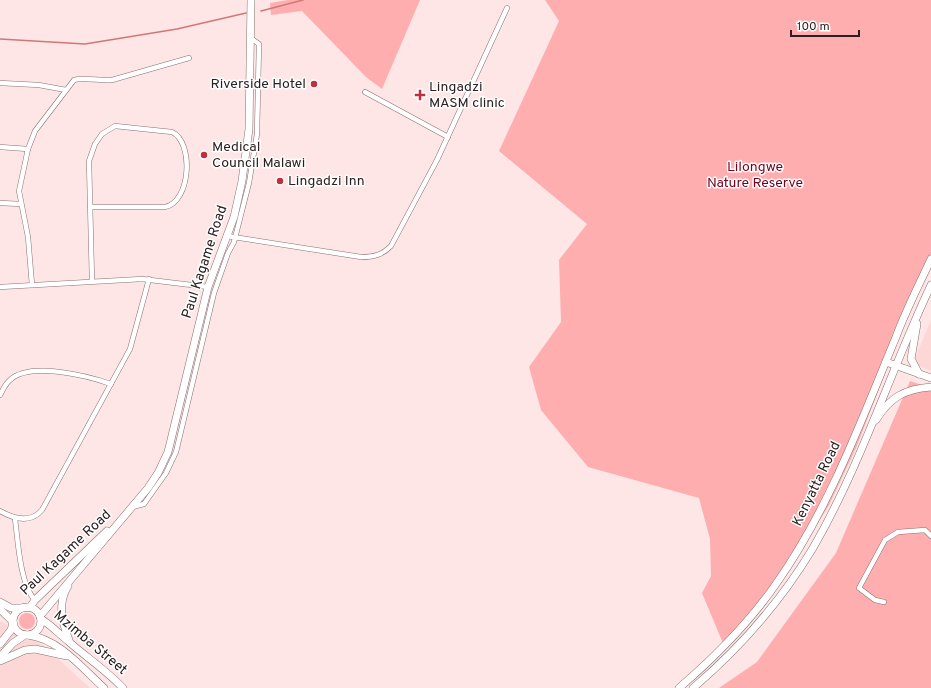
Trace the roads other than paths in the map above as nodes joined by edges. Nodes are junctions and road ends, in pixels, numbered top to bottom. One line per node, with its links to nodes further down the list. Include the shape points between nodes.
1 (251, 0): 3 (main road, Paul Kagame Road)
2 (507, 8): 8 (street)
3 (252, 39): 14 (main road, Paul Kagame Road, via 249,129 239,198); 15 (street, via 259,44 257,134 249,183)
4 (189, 58): 6 (street, via 112,80 76,79)
5 (0, 83): 6 (street, via 39,85)
6 (66, 90): 10 (street, via 35,131)
7 (365, 92): 8 (street)
8 (448, 137): 15 (street, via 391,246 381,255 361,257)
9 (0, 147): 10 (street)
10 (28, 149): 12 (street, via 19,191)
11 (0, 203): 12 (street)
12 (21, 204): 19 (street, via 28,237)
13 (90, 207): 13 (street, via 90,155 105,131 120,126 172,132 179,136 185,154 184,185 182,194 173,204 164,207); 18 (street)
14 (227, 236): 15 (street); 22 (main road, Paul Kagame Road)
15 (235, 238): 32 (street, via 214,293 176,452 166,473 144,504)
16 (931, 259): 24 (main road, Kenyatta Road)
17 (149, 279): 18 (street); 22 (street); 28 (street, via 134,340)
18 (92, 281): 19 (street)
19 (32, 285): 21 (street)
20 (931, 285): 23 (main road, Kenyatta Road)
21 (0, 287)
22 (208, 288): 32 (main road, Paul Kagame Road, via 168,452 158,472)
23 (918, 314): 25 (main road, Kenyatta Road); 26 (main road, via 911,359)
24 (886, 362): 25 (main road); 53 (main road, Kenyatta Road, via 846,456 799,549 776,584 736,635)
25 (897, 366): 26 (main road); 31 (main road, Kenyatta Road)
26 (919, 374): 27 (main road)
27 (931, 378)
28 (112, 384): 30 (street, via 68,372 36,372 14,376); 35 (street, via 42,510 32,517)
29 (931, 386): 31 (main road, via 900,394 880,414)
30 (0, 395)
31 (866, 438): 54 (main road, Kenyatta Road, via 813,548 789,583 744,641)
32 (132, 507): 34 (main road, Paul Kagame Road)
33 (0, 511): 35 (street)
34 (125, 515): 37 (main road, Paul Kagame Road); 38 (main road, Paul Kagame Road)
35 (15, 519): 38 (street, via 24,581 29,594)
36 (931, 536): 40 (street, via 925,530 898,532 885,540 859,588 876,600)
37 (77, 572): 43 (main road, Paul Kagame Road); 46 (main road, via 65,591 61,604 61,616)
38 (35, 600): 41 (main road, Paul Kagame Road, via 30,606)
39 (0, 602): 41 (main road, via 11,608)
40 (884, 602)
41 (22, 608): 43 (main road, via 33,608); 44 (main road, via 15,614)
42 (0, 609): 44 (main road)
43 (41, 617): 45 (main road, via 38,630); 46 (main road, Mzimba Street)
44 (13, 622): 45 (main road, via 16,630); 47 (main road, via 11,630)
45 (27, 635): 48 (main road, via 13,643); 49 (main road, Mzimba Street, via 38,636)
46 (71, 643): 52 (main road, Mzimba Street, via 95,661)
47 (0, 644)
48 (0, 657)
49 (71, 657): 50 (main road, via 35,649 25,650); 51 (main road, Mzimba Street)
50 (0, 661)
51 (104, 688)
52 (123, 688)
53 (679, 688)
54 (693, 688)

